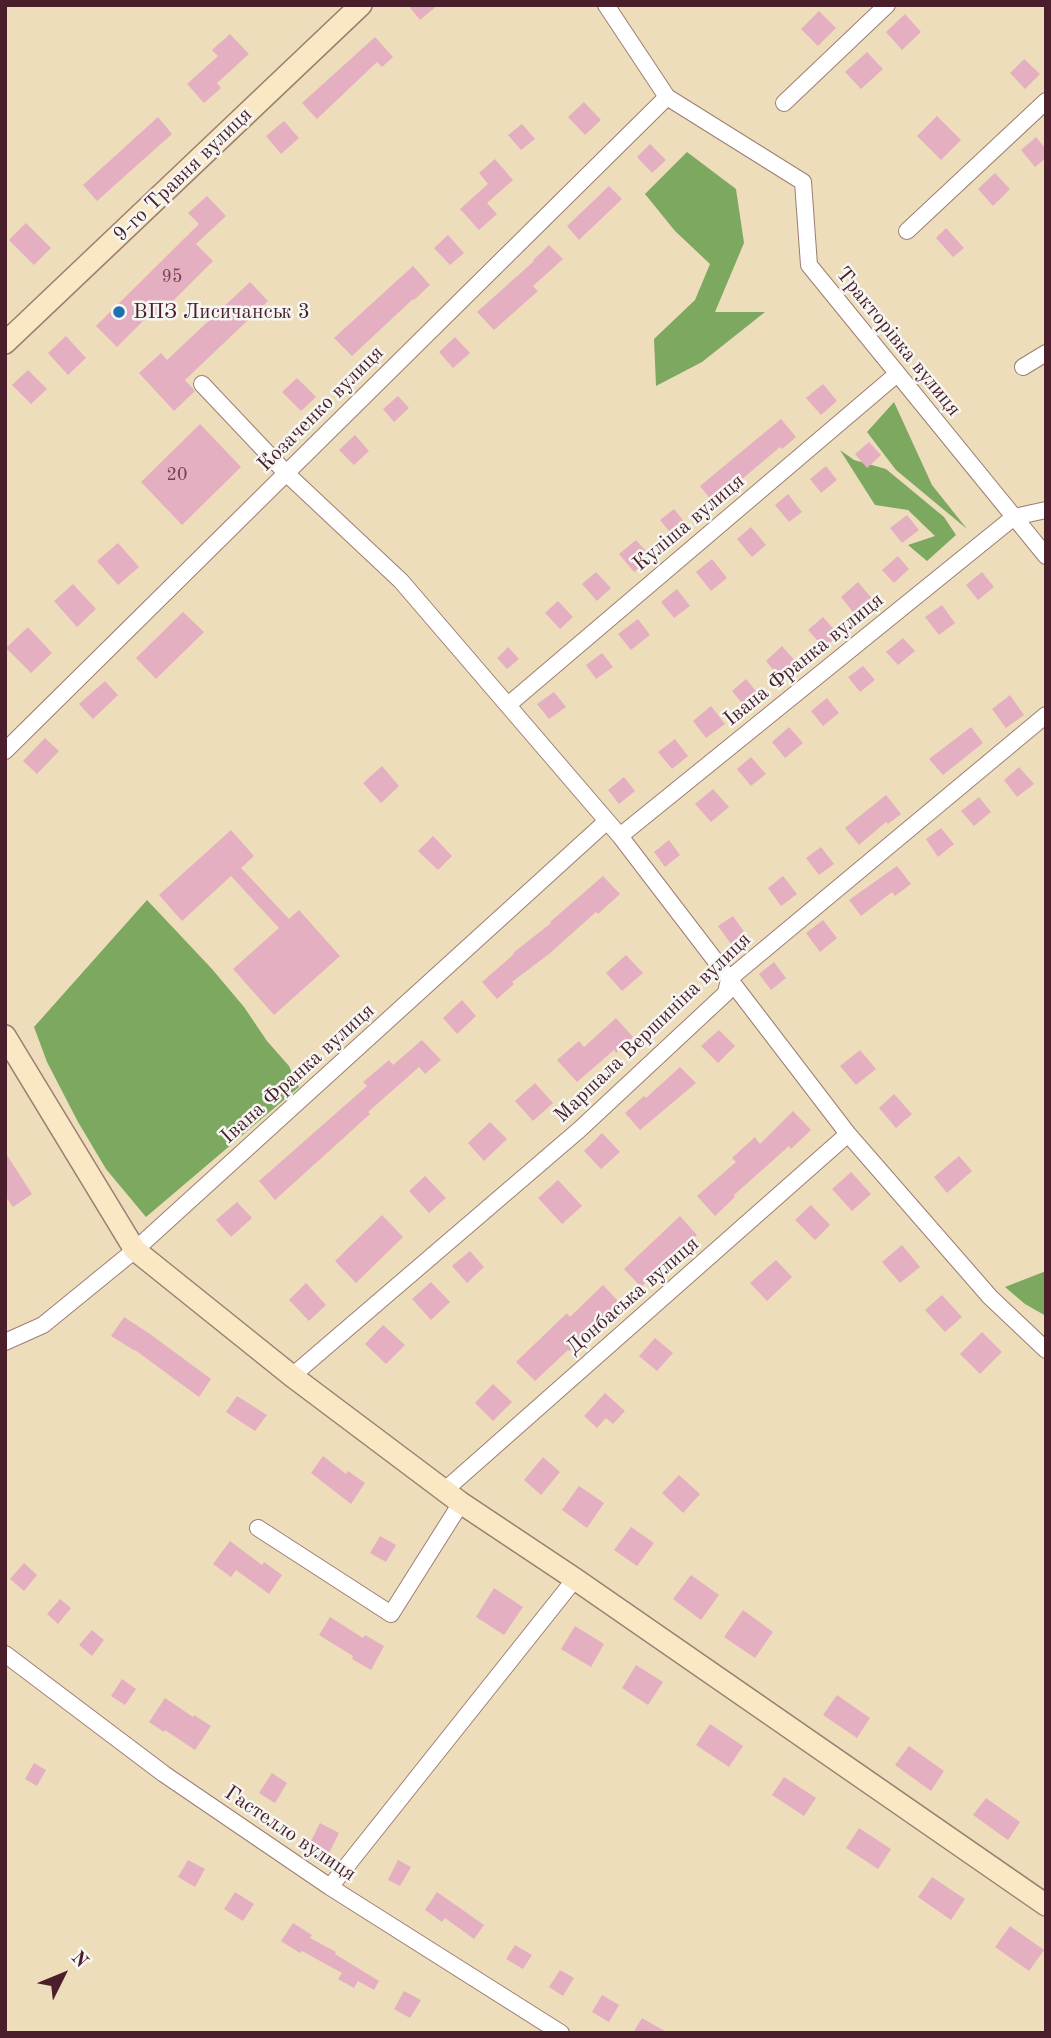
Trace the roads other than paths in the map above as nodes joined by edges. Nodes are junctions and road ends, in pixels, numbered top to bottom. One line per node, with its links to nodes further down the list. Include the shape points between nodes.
1 (361, 5): 8 (main road, 9-го Травня вулиця)
2 (606, 5): 4 (street, Тракторівка вулиця)
3 (887, 5): 6 (street)
4 (667, 97): 11 (street, Тракторівка вулиця, via 803,182 809,265); 13 (street, Козаченко вулиця)
5 (1046, 101): 7 (street)
6 (784, 103)
7 (907, 231)
8 (5, 343)
9 (1046, 352): 10 (street)
10 (1023, 368)
11 (897, 374): 15 (street, Тракторівка вулиця); 17 (street, Куліша вулиця)
12 (202, 384): 13 (street)
13 (286, 474): 17 (street, via 401,581); 19 (street, Козаченко вулиця)
14 (1046, 510): 15 (street)
15 (1014, 517): 16 (street, Тракторівка вулиця); 21 (street, Івана Франка вулиця)
16 (1046, 556)
17 (508, 705): 20 (street)
18 (1046, 715): 22 (street, Маршала Вершиніна вулиця)
19 (5, 751)
20 (607, 821): 21 (street); 25 (street, Івана Франка вулиця)
21 (620, 836): 22 (street)
22 (729, 979): 24 (street); 28 (street, Маршала Вершиніна вулиця, via 726,993 579,1130)
23 (5, 1036): 25 (main road)
24 (848, 1134): 27 (street, via 990,1297); 29 (street, Донбаська вулиця)
25 (135, 1250): 26 (street, Івана Франка вулиця, via 44,1325); 28 (main road)
26 (5, 1342)
27 (1046, 1350)
28 (292, 1376): 29 (main road)
29 (453, 1497): 30 (street, Донбаська вулиця, via 391,1614); 31 (main road)
30 (258, 1528)
31 (575, 1579): 33 (street); 34 (main road)
32 (5, 1654): 33 (street, Гастелло вулиця, via 164,1774)
33 (330, 1887): 35 (street, Гастелло вулиця)
34 (1046, 1905)
35 (561, 2033)

